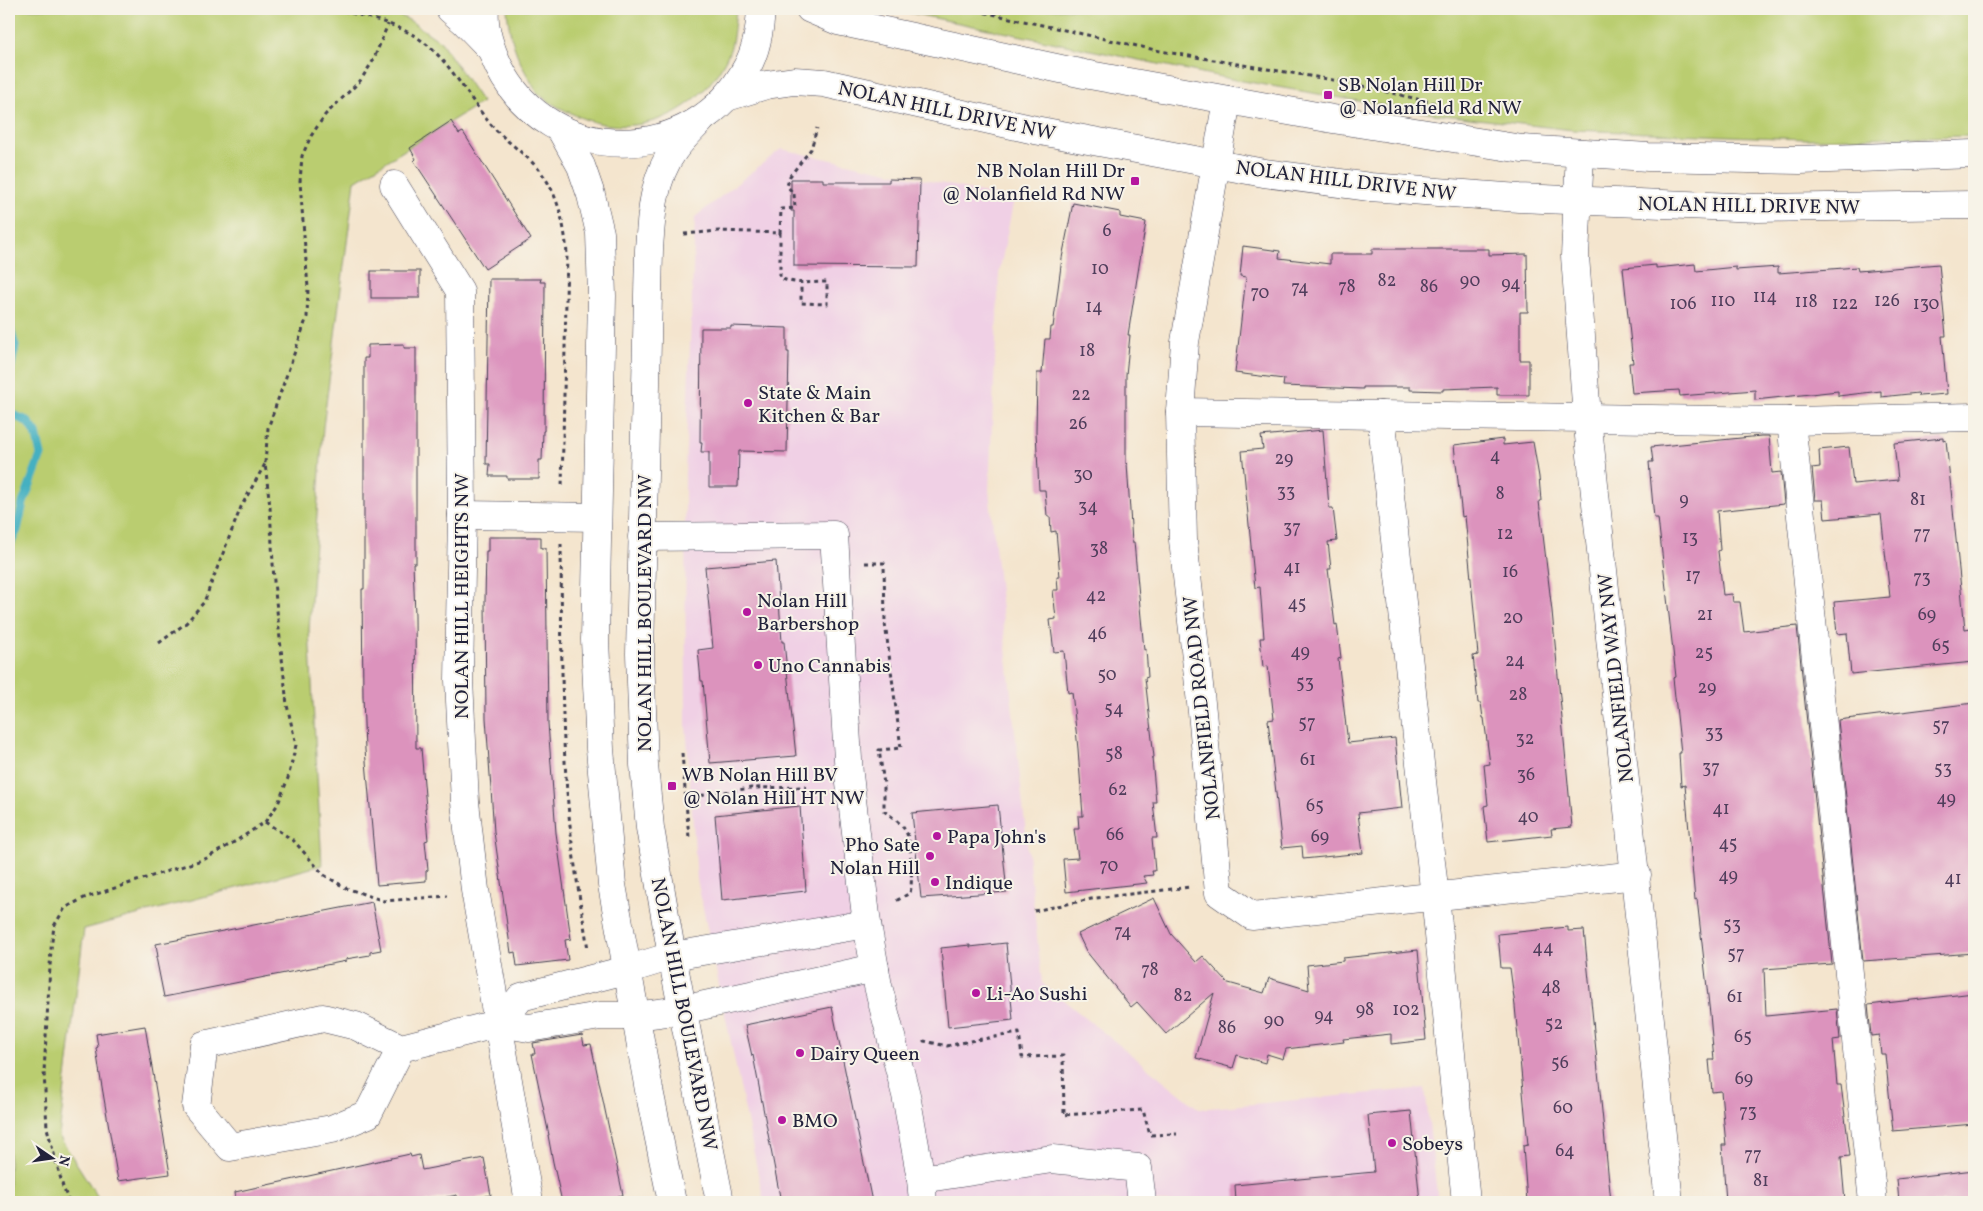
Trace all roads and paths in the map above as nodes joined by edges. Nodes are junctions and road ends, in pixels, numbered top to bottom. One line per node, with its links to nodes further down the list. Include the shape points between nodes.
1 (336, 9): 7 (path)
2 (450, 9): 8 (street)
3 (484, 9): 8 (street)
4 (761, 9): 9 (street, via 759,32 748,67)
5 (810, 9): 10 (street, via 838,21 1084,74)
6 (969, 9): 11 (path, via 1160,51 1345,82)
7 (388, 24): 29 (path, via 373,61 360,81 325,115 302,156 300,182 308,317 268,428); 31 (path, via 414,36 444,60 496,130 538,167 565,226)
8 (491, 49): 14 (street, via 507,82 531,110)
9 (727, 97): 12 (street); 17 (street, NOLAN HILL DRIVE NW, via 766,85 794,81 824,83 1035,130)
10 (1227, 100): 15 (street, via 1522,149); 17 (street, NOLANFIELD ROAD NW)
11 (1441, 105)
12 (700, 121): 14 (street, via 667,137 632,144 595,142); 33 (street, NOLAN HILL BOULEVARD NW, via 674,151 659,178 652,212)
13 (817, 128): 21 (path, via 811,149 790,176 787,186 794,194 795,208 781,209)
14 (561, 130): 32 (street, via 581,166 600,233 602,296)
15 (1580, 153): 16 (street, via 1800,160); 19 (street, NOLANFIELD WAY NW)
16 (1974, 154)
17 (1215, 164): 19 (street, NOLAN HILL DRIVE NW, via 1370,187); 24 (street, NOLANFIELD ROAD NW, via 1185,342)
18 (394, 185): 30 (street, NOLAN HILL HEIGHTS NW, via 460,291)
19 (1578, 201): 20 (street, NOLAN HILL DRIVE NW, via 1758,208); 26 (street, NOLANFIELD WAY NW, via 1575,256)
20 (1974, 205)
21 (780, 233): 22 (path, via 700,231); 23 (path, via 780,278)
22 (684, 234)
23 (801, 283): 23 (path, via 827,282 827,304 801,303)
24 (1180, 412): 25 (street); 44 (street, NOLANFIELD ROAD NW, via 1183,540 1219,893 1252,916)
25 (1381, 414): 26 (street); 44 (street)
26 (1587, 417): 28 (street); 41 (street, NOLANFIELD WAY NW)
27 (1974, 417): 28 (street)
28 (1791, 421): 66 (street)
29 (266, 463): 35 (path, via 241,507 204,602 186,623); 39 (path, via 287,705 296,745 278,804)
30 (462, 515): 31 (street); 43 (street, NOLAN HILL HEIGHTS NW, via 459,680 464,802)
31 (561, 516): 32 (street); 51 (path, via 566,768 574,859)
32 (597, 517): 50 (street, via 595,640 600,749 612,885)
33 (642, 537): 34 (street, via 834,534); 48 (street, NOLAN HILL BOULEVARD NW, via 640,654 644,765 650,828)
34 (836, 563): 45 (path, via 884,563 885,622 901,748 879,750 884,811 907,834 913,884 910,893); 47 (street, via 849,775)
35 (159, 643)
36 (682, 753): 38 (path)
37 (806, 787): 38 (path, via 751,788)
38 (685, 798): 40 (path)
39 (265, 822): 43 (path, via 294,840 324,875 346,888 384,901 457,895); 59 (path, via 206,859 84,898 65,908 54,926 44,1072 47,1128)
40 (689, 838)
41 (1637, 876): 44 (street, NOLANFIELD ROAD NW); 65 (street, NOLANFIELD WAY NW)
42 (1190, 887): 46 (path, via 1096,898)
43 (476, 890): 54 (street, NOLAN HILL HEIGHTS NW)
44 (1435, 896): 64 (street)
45 (888, 905)
46 (1034, 911)
47 (866, 924): 48 (street); 49 (street)
48 (672, 956): 50 (street); 52 (street, NOLAN HILL BOULEVARD NW)
49 (875, 968): 52 (street); 58 (street, via 906,1095)
50 (626, 970): 51 (street); 53 (street)
51 (593, 979): 54 (street, via 520,997)
52 (682, 1010): 53 (street); 62 (street, NOLAN HILL BOULEVARD NW)
53 (636, 1016): 54 (street, via 600,1016 529,1028); 61 (street)
54 (500, 1023): 56 (street); 60 (street, NOLAN HILL HEIGHTS NW)
55 (922, 1034): 57 (path, via 924,1041 947,1046 1018,1033 1022,1057 1063,1056 1064,1115 1144,1110 1150,1135)
56 (401, 1048): 56 (street, via 356,1026 323,1018 204,1045 196,1106 230,1147 332,1129 368,1114)
57 (1177, 1134)
58 (922, 1191): 63 (street, via 1052,1159 1138,1168)
59 (70, 1202)
60 (529, 1202)
61 (672, 1202)
62 (720, 1202)
63 (1142, 1202)
64 (1466, 1202)
65 (1669, 1202)
66 (1873, 1202)

